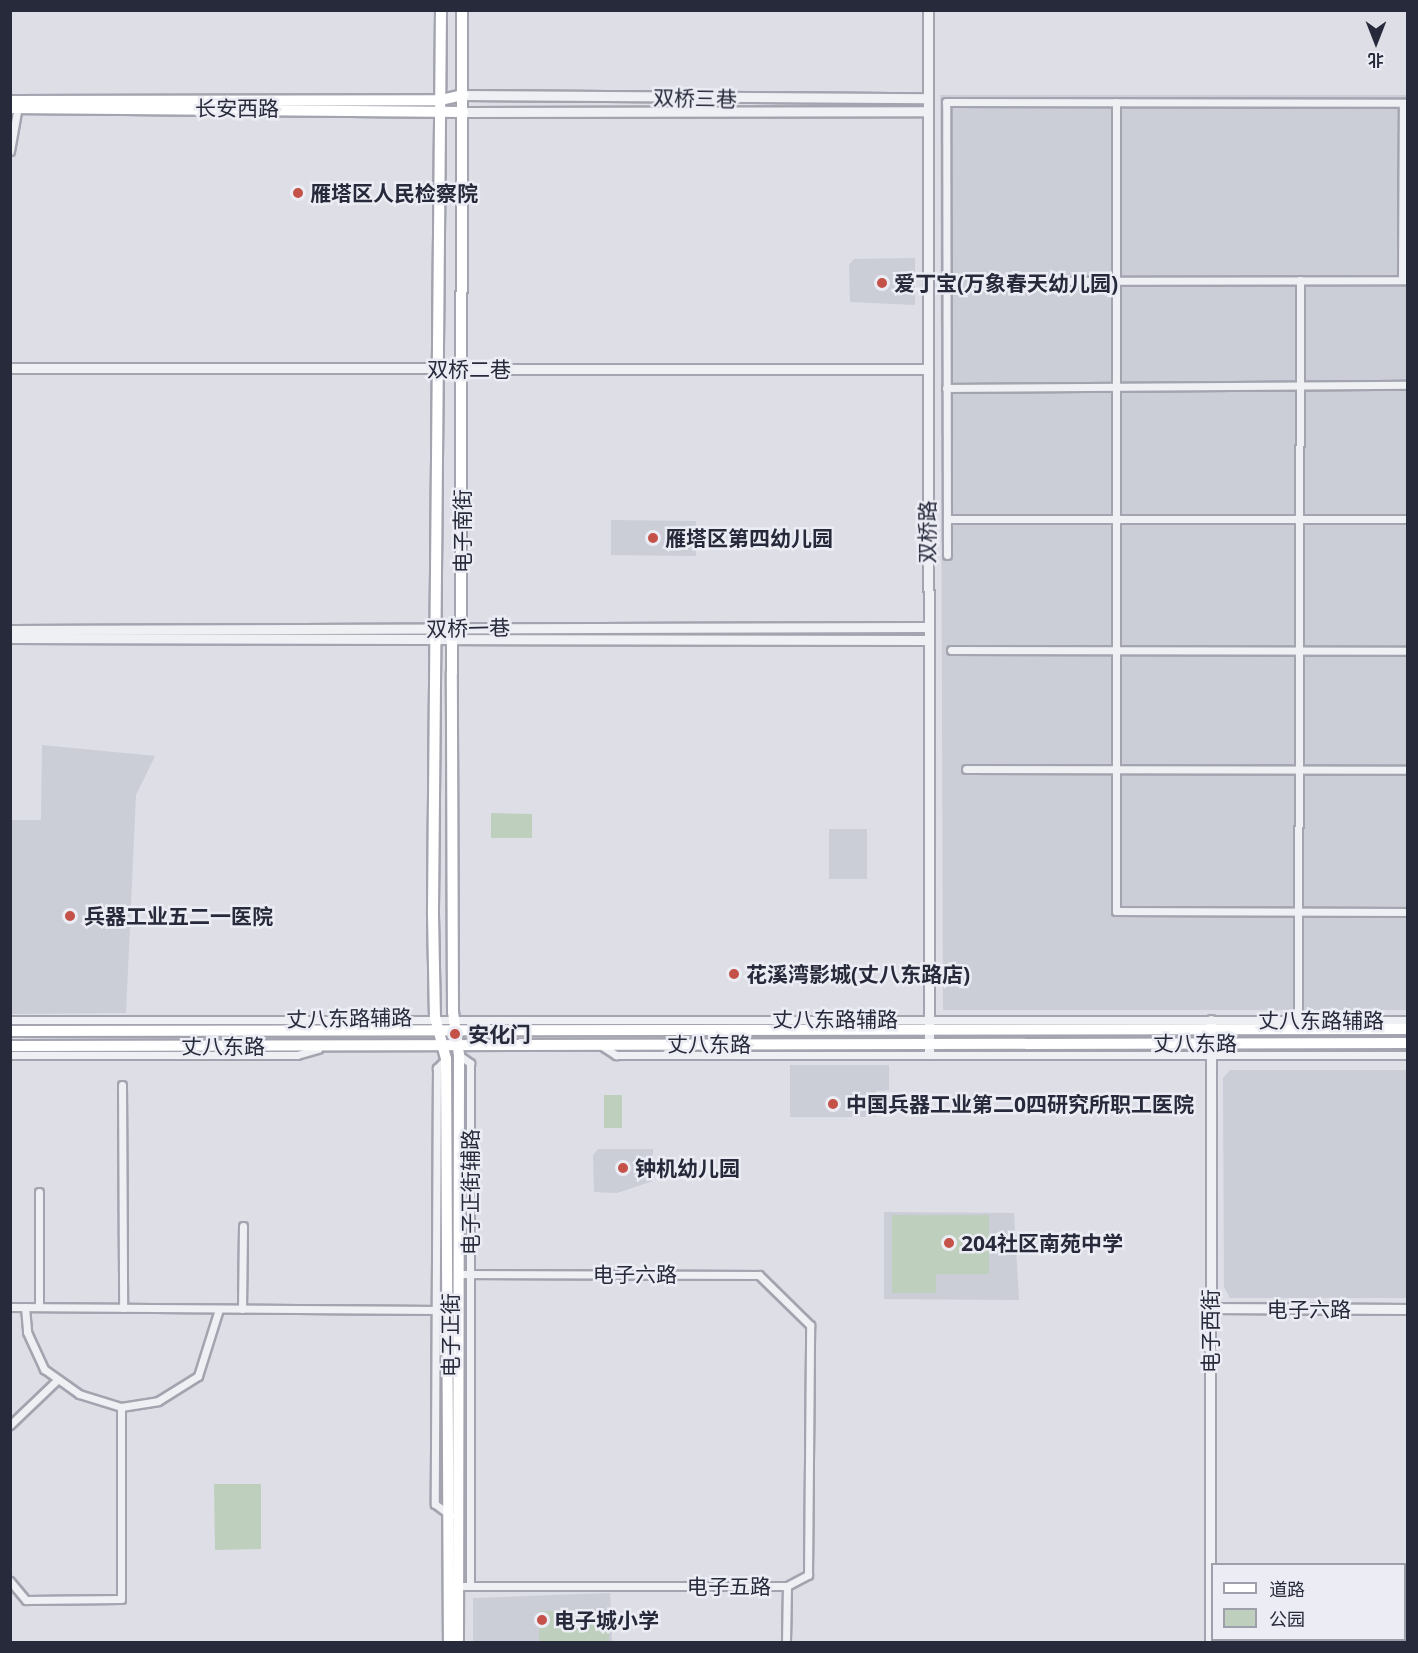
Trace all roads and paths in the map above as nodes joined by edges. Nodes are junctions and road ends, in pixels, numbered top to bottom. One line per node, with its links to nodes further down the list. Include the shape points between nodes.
1 (441, 10): 8 (main road, 电子南街)
2 (462, 10): 4 (main road, 电子南街)
3 (928, 10): 5 (street, 双桥路)
4 (463, 95): 5 (street, 双桥三巷); 8 (main road, 长安西路); 11 (main road, 电子南街)
5 (928, 98): 10 (street, 双桥路)
6 (1116, 102): 7 (street); 16 (street); 24 (street, via 945,102)
7 (1405, 103): 14 (street)
8 (441, 104): 9 (main road, 长安西路); 11 (main road, 长安西路); 18 (main road, 电子南街)
9 (14, 105): 12 (street)
10 (928, 111): 11 (street, 双桥三巷); 20 (street, 双桥路)
11 (463, 112): 19 (main road, 电子南街)
12 (10, 151)
13 (1300, 280): 14 (street); 16 (street); 23 (street)
14 (1405, 280)
15 (986, 281): 16 (street)
16 (1116, 282): 22 (street)
17 (10, 368): 18 (street, 双桥二巷)
18 (441, 369): 19 (street, 双桥二巷); 33 (main road, 电子南街)
19 (462, 369): 20 (street, 双桥二巷); 30 (main road, 电子南街)
20 (928, 369): 31 (street, 双桥路)
21 (1407, 385): 23 (street)
22 (1115, 386): 23 (street); 24 (street); 28 (street)
23 (1298, 386): 26 (street)
24 (946, 388): 25 (street)
25 (947, 519): 28 (street); 29 (street)
26 (1299, 519): 27 (street); 28 (street); 40 (street)
27 (1407, 519)
28 (1115, 520): 39 (street)
29 (947, 555)
30 (461, 627): 31 (street, 双桥一巷); 33 (street, 双桥一巷); 35 (main road)
31 (926, 627): 36 (street, 双桥路)
32 (10, 630): 33 (street, 双桥一巷)
33 (437, 633): 34 (street, 双桥一巷); 35 (street, 双桥一巷); 47 (main road, 电子南街)
34 (10, 638)
35 (452, 639): 36 (street, 双桥一巷); 48 (main road)
36 (926, 640): 51 (street, 双桥路)
37 (951, 650): 39 (street)
38 (1407, 651): 40 (street)
39 (1117, 652): 40 (street); 42 (street)
40 (1299, 652): 43 (street)
41 (966, 770): 42 (street)
42 (1116, 770): 43 (street); 45 (street, via 1116,911)
43 (1299, 770): 44 (street); 45 (street)
44 (1407, 770)
45 (1299, 912): 46 (street); 53 (street)
46 (1407, 912)
47 (435, 1017): 48 (street, 丈八东路辅路); 54 (street, 丈八东路辅路); 56 (main road, 电子南街)
48 (454, 1017): 51 (street, 丈八东路辅路); 57 (main road)
49 (10, 1020): 54 (street, 丈八东路辅路)
50 (1407, 1020): 53 (street, 丈八东路辅路)
51 (928, 1024): 52 (main road, 丈八东路); 57 (main road, 丈八东路); 61 (street, 双桥路)
52 (1211, 1025): 53 (main road, 丈八东路); 63 (street, 电子西街)
53 (1298, 1025): 55 (main road, 丈八东路)
54 (30, 1026): 56 (main road, 丈八东路); 58 (main road, 丈八东路)
55 (1407, 1029)
56 (437, 1030): 57 (main road, 丈八东路); 65 (main road, 电子正街)
57 (454, 1030): 64 (main road)
58 (10, 1031)
59 (1407, 1043): 63 (main road, 丈八东路)
60 (10, 1046): 62 (main road, 丈八东路)
61 (929, 1048): 63 (main road, 丈八东路); 64 (main road, 丈八东路, via 675,1049 600,1044)
62 (318, 1049): 65 (main road, 丈八东路); 66 (street, 丈八东路辅路, via 297,1055)
63 (1211, 1049): 67 (street, 丈八东路辅路); 76 (street, 电子西街)
64 (459, 1051): 65 (main road, 丈八东路); 71 (main road, 电子正街)
65 (446, 1054): 80 (street, 电子正街辅路, via 437,1068); 81 (main road, 电子正街)
66 (10, 1055)
67 (1407, 1055)
68 (122, 1085): 75 (street)
69 (39, 1192): 74 (street)
70 (243, 1226): 78 (street)
71 (464, 1274): 81 (main road, 电子正街); 82 (street, 电子六路, via 759,1275); 89 (street, 电子正街辅路)
72 (10, 1306): 73 (street)
73 (25, 1307): 74 (street); 83 (street, via 35,1352)
74 (39, 1307): 75 (street)
75 (123, 1308): 77 (street)
76 (1210, 1308): 79 (street, 电子六路); 94 (street, 电子西街)
77 (219, 1309): 78 (street); 84 (street, via 198,1376 158,1401)
78 (242, 1309): 80 (street)
79 (1407, 1309)
80 (438, 1310): 81 (street); 86 (street, 电子正街辅路, via 435,1504)
81 (455, 1310): 86 (main road, 电子正街); 88 (main road, 电子正街)
82 (795, 1311): 90 (street, 电子五路, via 810,1326 808,1575)
83 (56, 1381): 84 (street); 85 (street)
84 (122, 1407): 87 (street, via 121,1599 26,1600)
85 (10, 1425)
86 (450, 1515): 88 (main road, 电子正街)
87 (10, 1581)
88 (454, 1586): 89 (street, 电子五路); 91 (main road, 电子正街); 92 (main road, 电子正街)
89 (470, 1586): 90 (street, 电子五路)
90 (787, 1586): 93 (street)
91 (449, 1642)
92 (458, 1642)
93 (786, 1642)
94 (1210, 1642)

